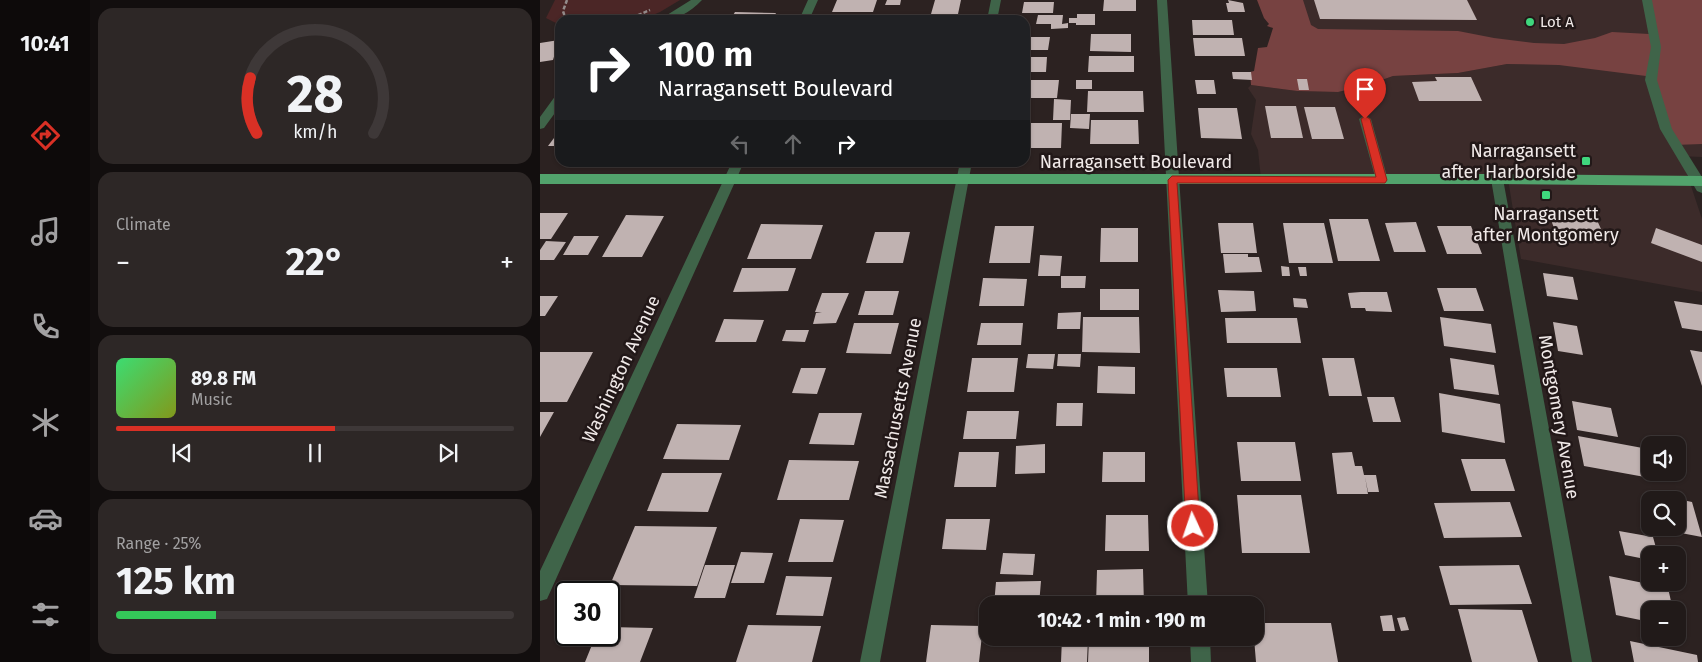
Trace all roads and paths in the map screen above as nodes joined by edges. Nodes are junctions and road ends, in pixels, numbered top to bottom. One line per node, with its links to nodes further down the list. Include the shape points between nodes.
1 (566, 0): 8 (path)
2 (696, 0): 10 (street)
3 (813, 0): 11 (street)
4 (996, 0): 12 (street)
5 (1162, 0): 22 (street)
6 (1647, 0): 24 (street, via 1656,47 1651,80 1666,129)
7 (652, 8): 9 (path)
8 (564, 15)
9 (637, 15)
10 (675, 15)
11 (806, 15)
12 (993, 15)
13 (555, 105): 15 (street)
14 (1365, 119): 23 (street)
15 (540, 125)
16 (736, 167): 21 (street, Washington Avenue)
17 (965, 167): 19 (street, Massachusetts Avenue)
18 (540, 179): 21 (main road, Narragansett Boulevard)
19 (962, 179): 21 (main road, Narragansett Boulevard); 22 (main road, Narragansett Boulevard); 28 (street, Massachusetts Avenue)
20 (1497, 179): 23 (main road, Narragansett Boulevard); 24 (main road, Narragansett Boulevard); 30 (street, Montgomery Avenue)
21 (730, 180): 25 (street, Washington Avenue)
22 (1172, 180): 23 (main road, Narragansett Boulevard); 26 (street)
23 (1382, 180)
24 (1701, 184)
25 (540, 592)
26 (1197, 596)
27 (1200, 646): 29 (street)
28 (870, 662)
29 (1201, 662)
30 (1582, 662)

